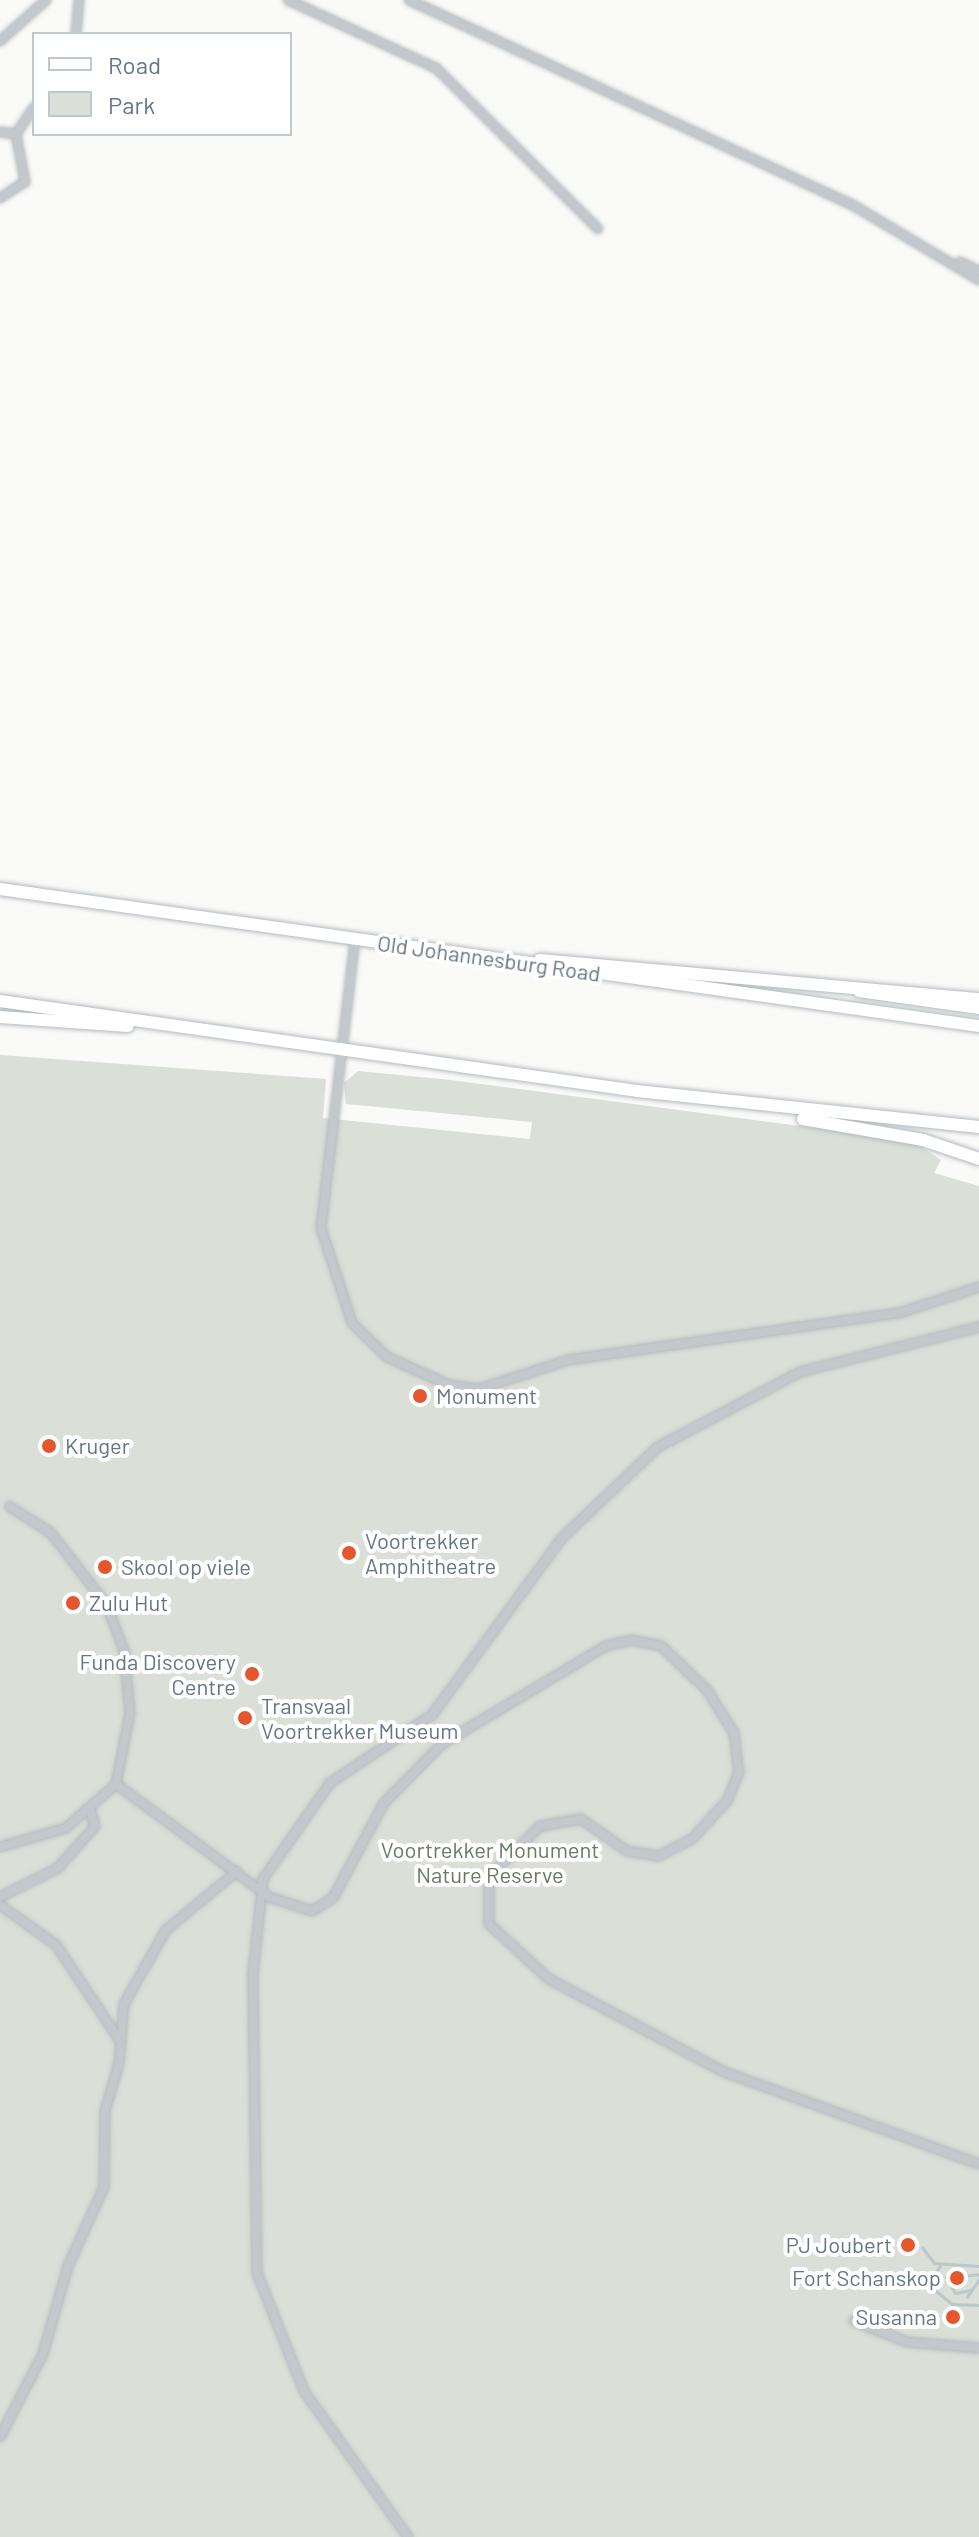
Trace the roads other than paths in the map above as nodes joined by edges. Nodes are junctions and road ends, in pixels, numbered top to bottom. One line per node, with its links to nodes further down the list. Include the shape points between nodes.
1 (46, 0): 6 (street)
2 (79, 0): 5 (street)
3 (288, 0): 11 (street, via 436,68)
4 (409, 0): 12 (street)
5 (76, 32)
6 (0, 41)
7 (32, 110): 9 (street)
8 (0, 132): 9 (street)
9 (16, 134): 10 (street, via 25,182)
10 (0, 198)
11 (598, 229)
12 (938, 251): 13 (street); 14 (street)
13 (979, 271)
14 (979, 280)
15 (0, 889): 16 (main road, Old Johannesburg Road)
16 (355, 939): 17 (main road, Old Johannesburg Road); 25 (street)
17 (514, 963): 18 (main road); 23 (main road, Old Johannesburg Road)
18 (785, 978): 19 (main road); 21 (main road)
19 (979, 999)
20 (0, 1001): 24 (main road)
21 (979, 1008)
22 (0, 1017): 24 (main road)
23 (979, 1026)
24 (227, 1034): 25 (main road)
25 (341, 1049): 26 (main road); 29 (street, via 324,1250 352,1323 369,1346 449,1385 479,1389 603,1353 899,1313)
26 (637, 1091): 27 (main road); 28 (main road, via 877,1130)
27 (979, 1127)
28 (979, 1159)
29 (979, 1287)
30 (979, 1327): 36 (street, via 800,1372 658,1447 562,1538 432,1715 330,1783)
31 (10, 1507): 32 (street, via 51,1533 79,1564 121,1635 130,1713)
32 (116, 1784): 33 (street); 35 (street)
33 (90, 1810): 34 (street, via 45,1838); 37 (street, via 95,1826 58,1868)
34 (0, 1847)
35 (237, 1871): 36 (street); 39 (street, via 158,1942 124,2004)
36 (258, 1889): 40 (street, via 302,1912 319,1909 333,1898 375,1814 442,1744 606,1646 631,1640 661,1646 707,1690 734,1733 739,1772 727,1801 692,1839 658,1856 627,1851 581,1819 540,1826 489,1877 489,1924 549,1979 722,2071); 44 (street, via 250,2199 257,2273 304,2391)
37 (0, 1897)
38 (0, 1905): 39 (street, via 56,1945)
39 (120, 2040): 43 (street, via 105,2111 104,2187 68,2266 43,2354)
40 (979, 2164)
41 (854, 2321): 42 (street, via 907,2342)
42 (979, 2348)
43 (0, 2437)
44 (408, 2537)

